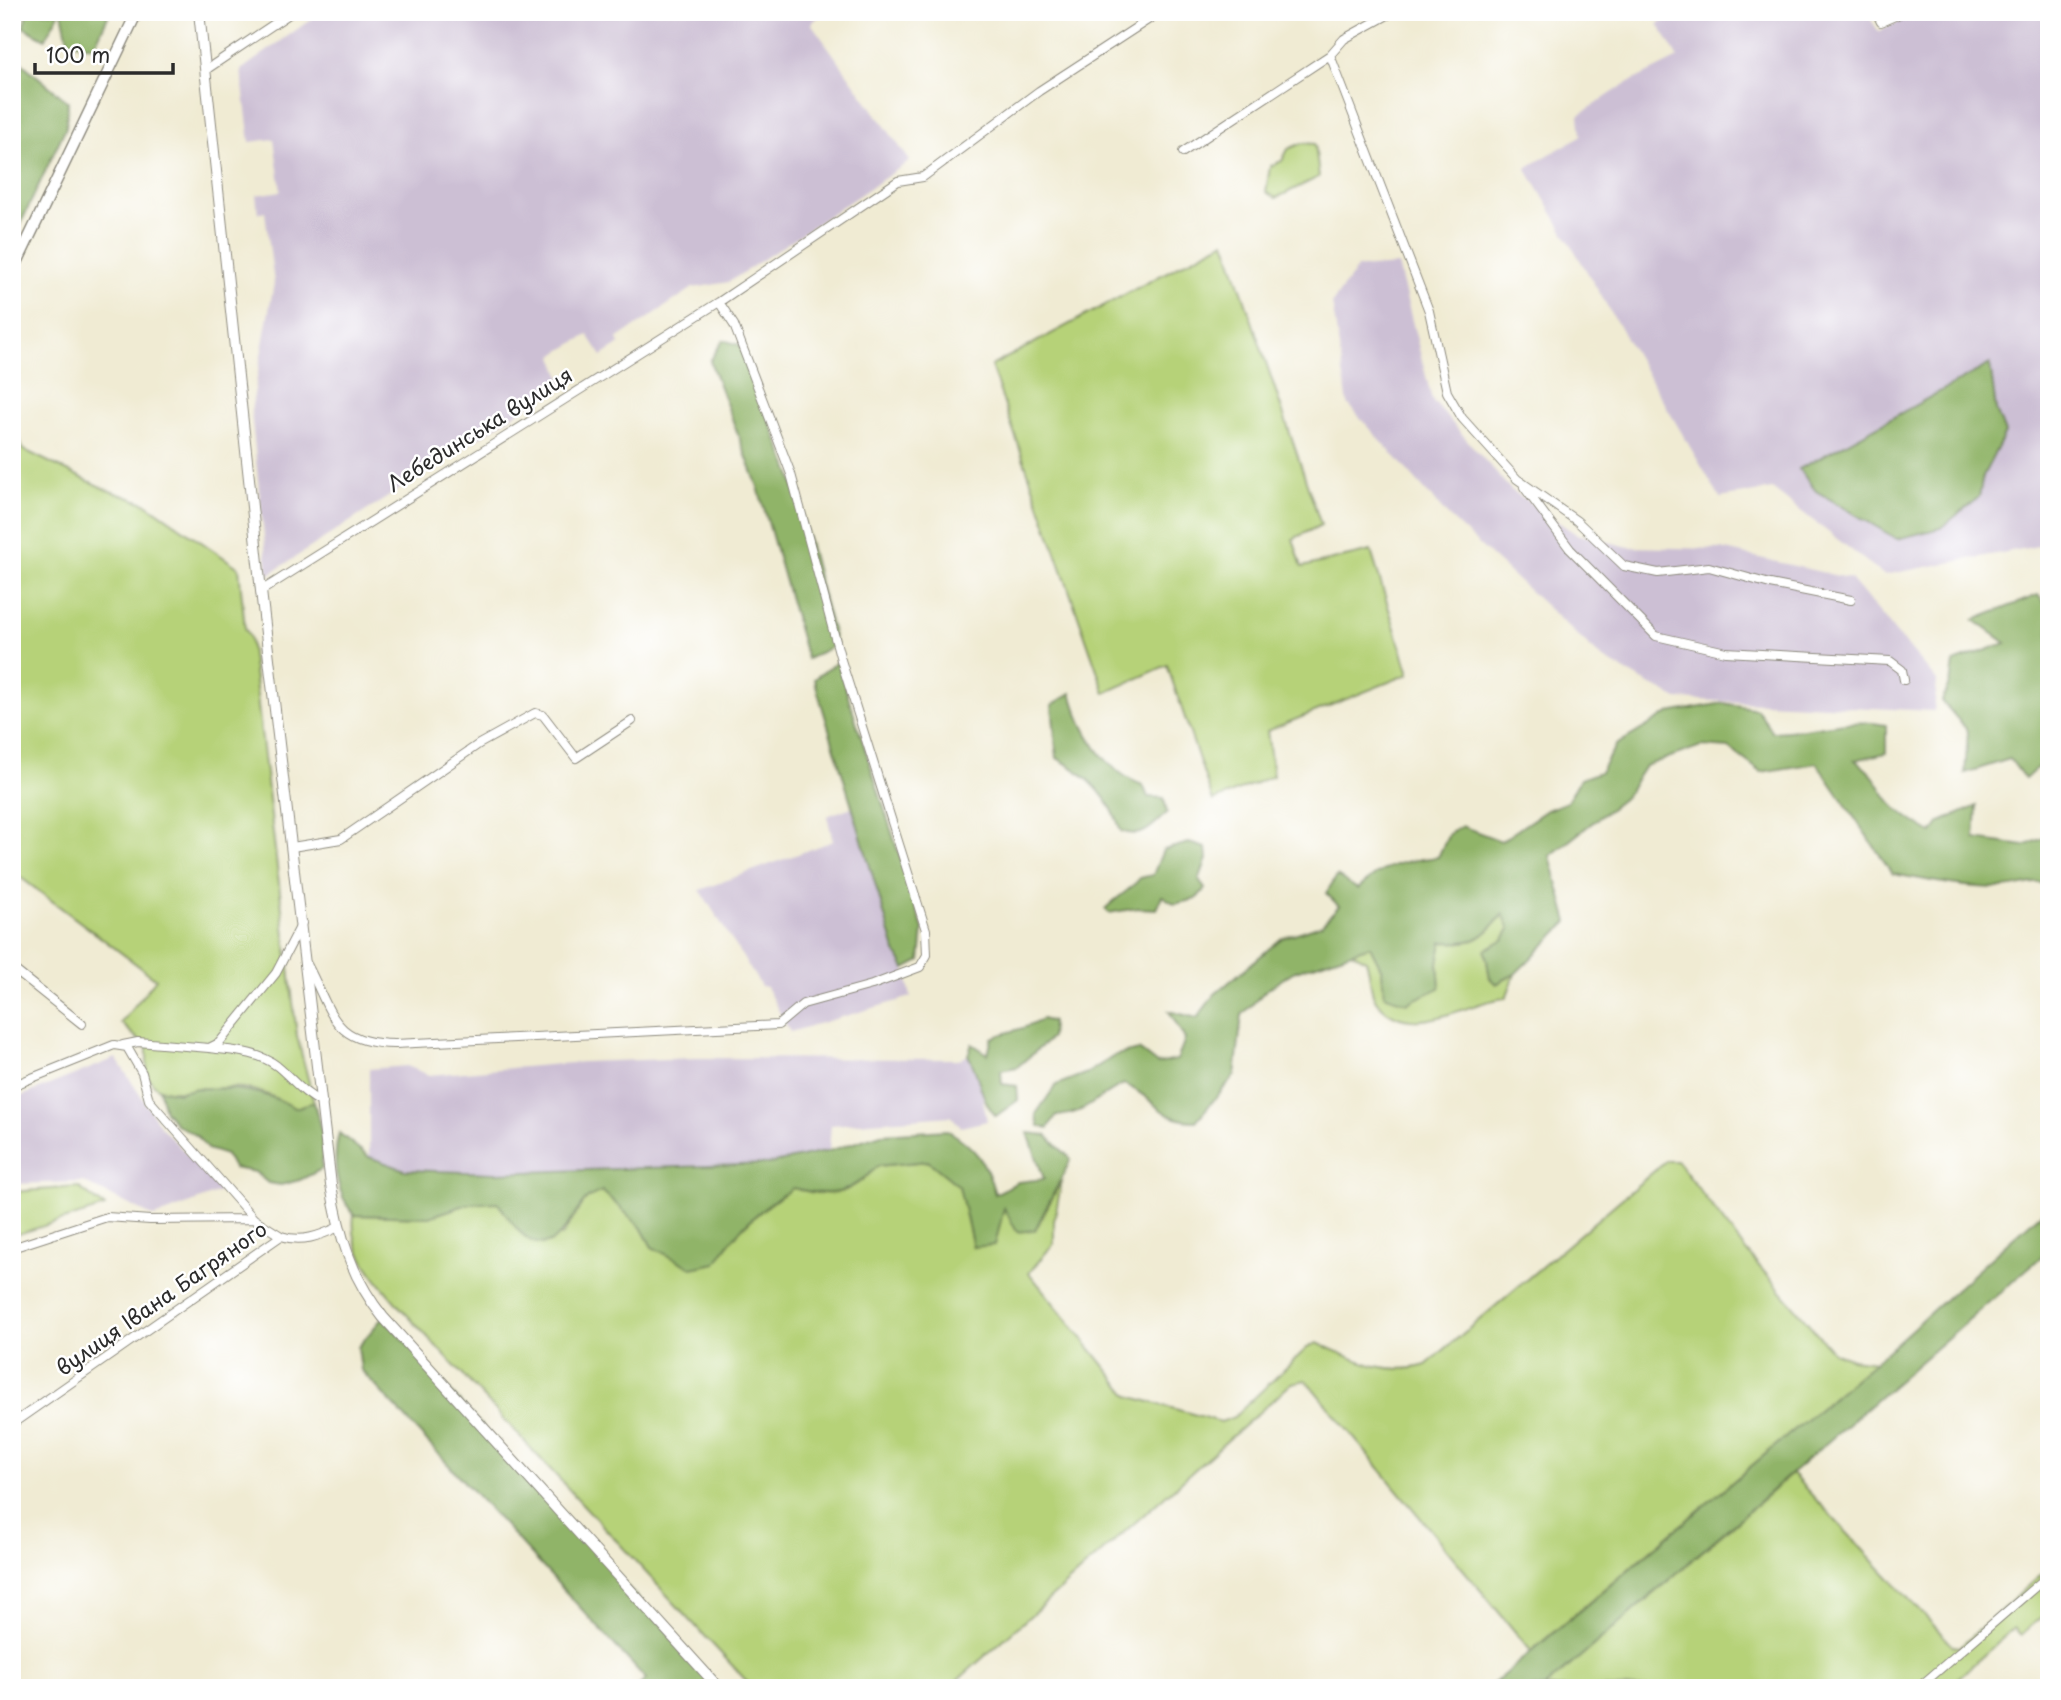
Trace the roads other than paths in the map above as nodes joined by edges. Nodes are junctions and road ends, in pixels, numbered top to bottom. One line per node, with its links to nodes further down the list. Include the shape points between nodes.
1 (137, 12): 11 (main road)
2 (199, 12): 9 (street)
3 (292, 12): 9 (street)
4 (1160, 12): 12 (street, Лебединська вулиця, via 1039,91 923,177 898,181)
5 (1393, 12): 8 (street, via 1343,39)
6 (1876, 12): 7 (street, via 1881,22)
7 (1904, 12)
8 (1330, 55): 10 (street); 13 (street, via 1429,311 1447,393 1462,418)
9 (207, 69): 14 (street)
10 (1183, 152)
11 (12, 273)
12 (719, 302): 14 (street, Лебединська вулиця); 20 (street, via 734,325 791,474 841,660 926,930 927,955 920,967 803,1004 778,1024 395,1044 350,1037 328,1008)
13 (1517, 480): 15 (street, via 1577,521 1624,566 1658,573 1709,567); 16 (street, via 1570,549 1656,636 1726,652 1890,661 1902,670)
14 (261, 591): 18 (street)
15 (1851, 600)
16 (1904, 680)
17 (632, 721): 18 (street, via 576,758 543,715 535,713 479,744 341,839)
18 (292, 847): 19 (street)
19 (302, 923): 20 (street); 24 (street, via 276,973 219,1043)
20 (307, 964): 26 (street)
21 (12, 968): 22 (street)
22 (82, 1024)
23 (122, 1045): 24 (street, via 138,1042); 25 (street, via 77,1058); 27 (street, via 133,1053 149,1100)
24 (209, 1048): 26 (street, via 253,1053 275,1065 305,1095)
25 (12, 1086)
26 (323, 1103): 28 (street)
27 (254, 1219): 29 (street); 30 (street, via 107,1217)
28 (339, 1227): 29 (street, вулиця Івана Багряного, via 309,1238); 33 (street, via 351,1268 383,1317)
29 (281, 1236): 31 (street, вулиця Івана Багряного)
30 (12, 1248)
31 (12, 1424)
32 (2049, 1574): 34 (street)
33 (719, 1688)
34 (1918, 1688)

